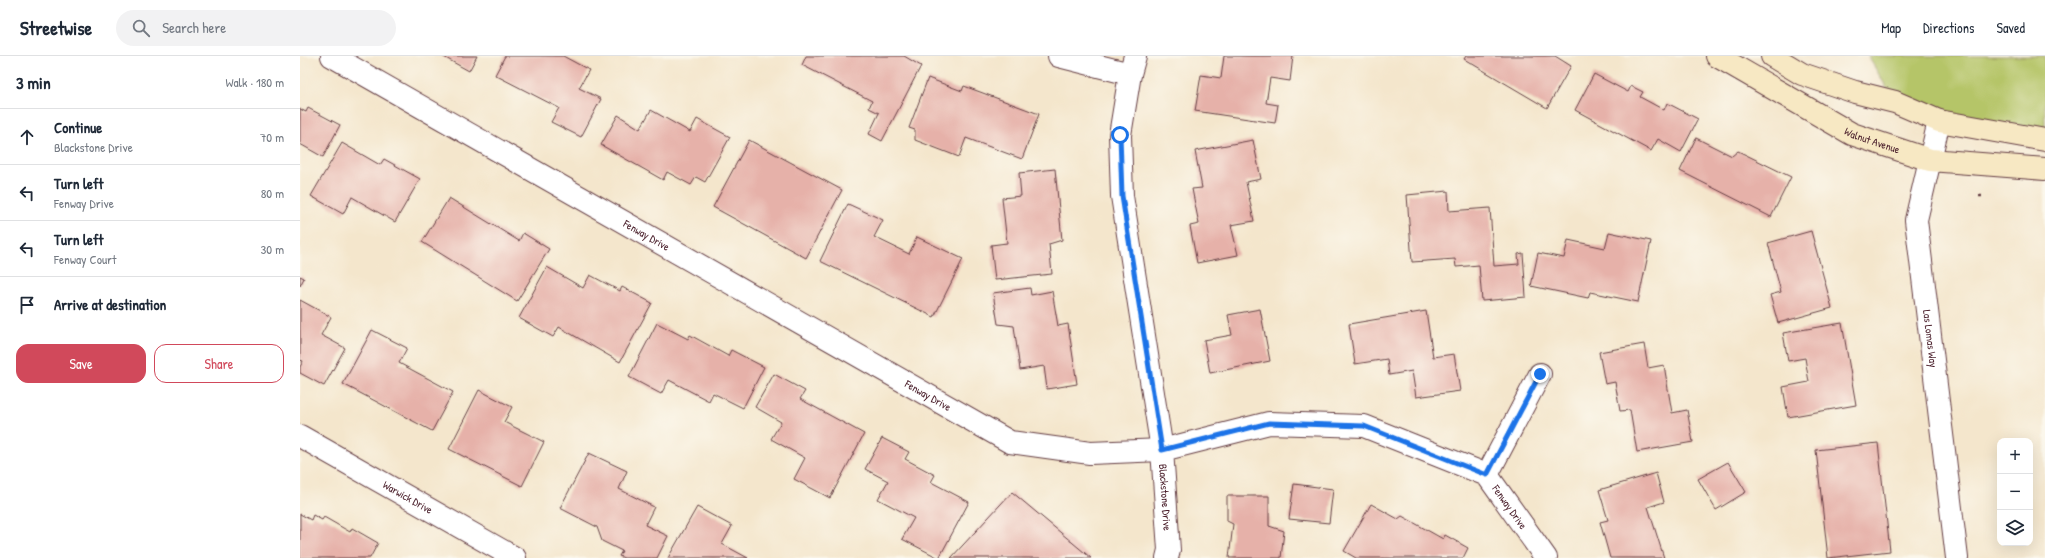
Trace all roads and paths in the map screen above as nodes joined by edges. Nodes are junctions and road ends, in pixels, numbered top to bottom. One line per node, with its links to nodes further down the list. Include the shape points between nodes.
1 (332, 56): 14 (street, Fenway Drive, via 1010,442 1090,453)
2 (1059, 56): 5 (street)
3 (1717, 56): 8 (street, Walnut Avenue, via 1852,134)
4 (1772, 56): 6 (street, via 1802,74 1895,102)
5 (1132, 65): 14 (street, Blackstone Drive, via 1120,135 1122,196)
6 (1938, 121): 7 (street); 8 (street, Las Lomas Way)
7 (2045, 140)
8 (1930, 160): 9 (street, Walnut Avenue); 19 (street, Las Lomas Way, via 1916,220)
9 (2045, 169)
10 (1980, 196): 11 (path)
11 (1985, 196)
12 (1540, 374): 15 (street)
13 (300, 436): 16 (street, Warwick Drive)
14 (1162, 450): 15 (street, Fenway Drive, via 1269,423 1364,426); 17 (street, Blackstone Drive, via 1169,550)
15 (1487, 475): 18 (street, Fenway Drive)
16 (515, 558)
17 (1167, 558)
18 (1546, 558)
19 (1957, 558)

